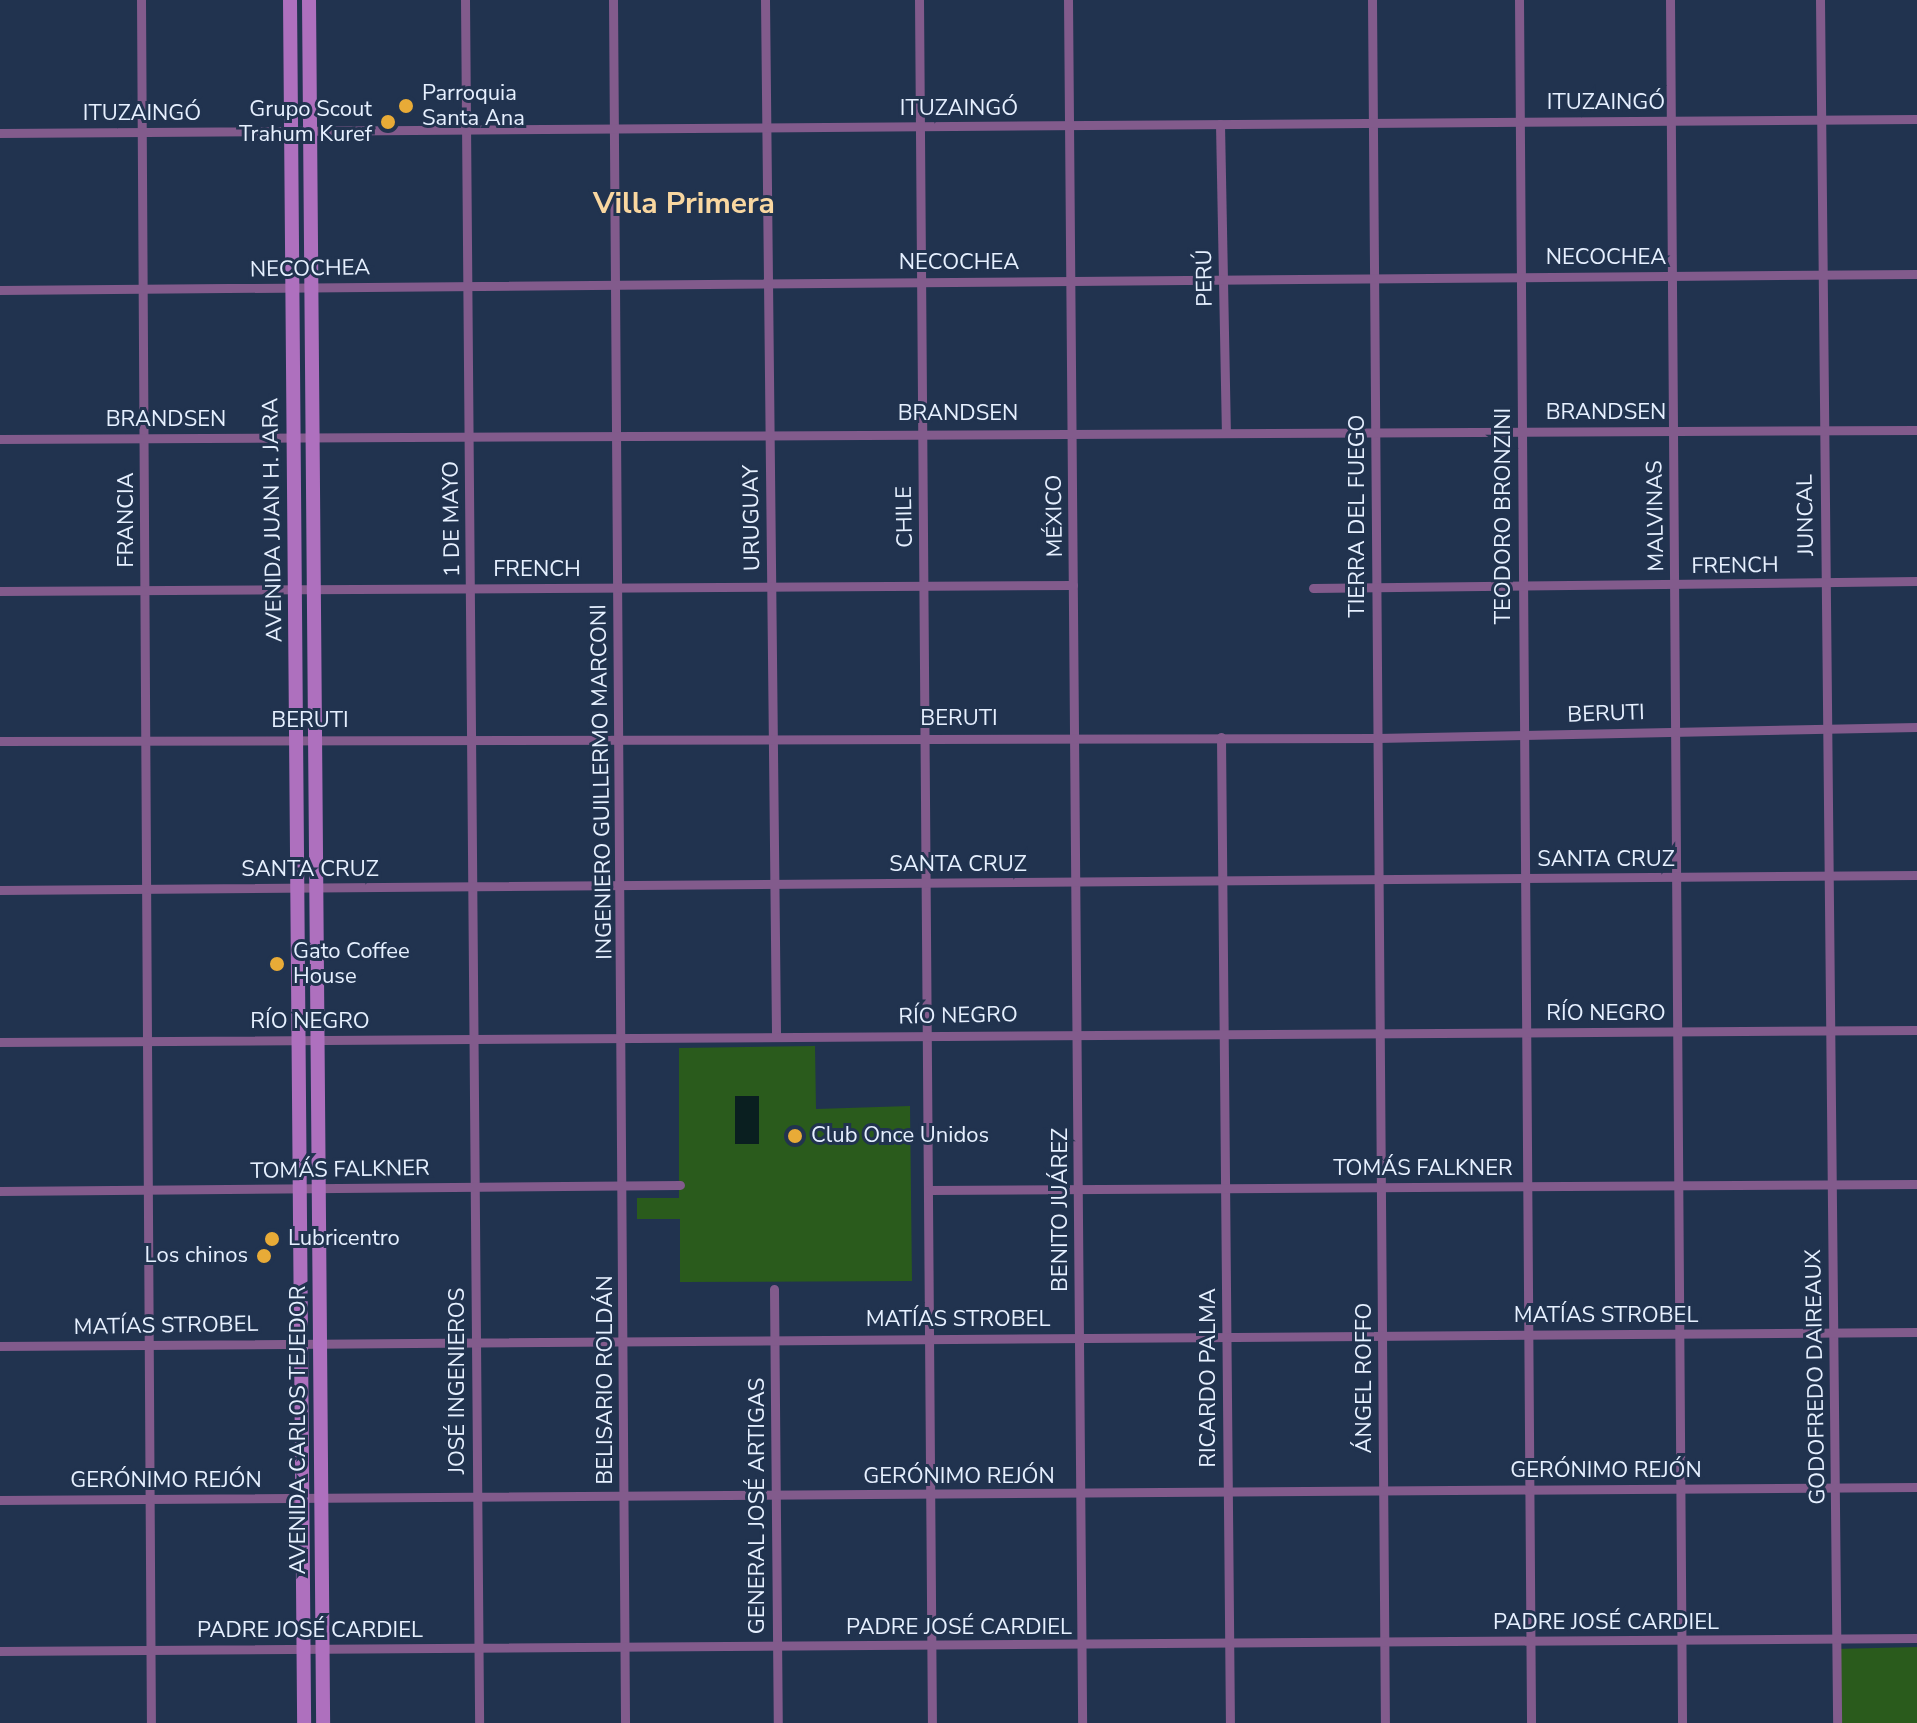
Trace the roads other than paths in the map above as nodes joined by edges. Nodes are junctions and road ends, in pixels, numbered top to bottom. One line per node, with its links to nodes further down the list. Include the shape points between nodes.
1 (141, 0): 26 (street, FRANCIA)
2 (290, 0): 24 (main road, AVENIDA JUAN H. JARA)
3 (309, 0): 25 (main road, AVENIDA JUAN H. JARA)
4 (465, 0): 23 (street, 1 DE MAYO)
5 (613, 0): 20 (street, INGENIERO GUILLERMO MARCONI)
6 (765, 0): 22 (street, URUGUAY)
7 (919, 0): 19 (street, CHILE)
8 (1068, 0): 21 (street, MÉXICO)
9 (1372, 0): 17 (street, TIERRA DEL FUEGO)
10 (1519, 0): 16 (street, TEODORO BRONZINI)
11 (1670, 0): 15 (street, MALVINAS)
12 (1820, 0): 13 (street, JUNCAL)
13 (1821, 119): 14 (street, ITUZAINGÓ); 15 (street, ITUZAINGÓ); 29 (street, JUNCAL)
14 (1917, 119)
15 (1671, 120): 16 (street, ITUZAINGÓ); 30 (street, MALVINAS)
16 (1520, 122): 17 (street, ITUZAINGÓ); 31 (street, TEODORO BRONZINI)
17 (1373, 123): 18 (street, ITUZAINGÓ); 32 (street, TIERRA DEL FUEGO)
18 (1220, 124): 21 (street, ITUZAINGÓ); 33 (street, PERÚ)
19 (920, 126): 21 (street, ITUZAINGÓ); 22 (street, ITUZAINGÓ); 34 (street, CHILE)
20 (614, 127): 22 (street, ITUZAINGÓ); 23 (street, ITUZAINGÓ); 37 (street, INGENIERO GUILLERMO MARCONI)
21 (1069, 127): 35 (street, MÉXICO)
22 (766, 128): 36 (street, URUGUAY)
23 (467, 130): 25 (street, ITUZAINGÓ); 38 (street, 1 DE MAYO)
24 (291, 131): 25 (street, ITUZAINGÓ); 26 (street, ITUZAINGÓ); 40 (main road, AVENIDA JUAN H. JARA)
25 (310, 131): 39 (main road, AVENIDA JUAN H. JARA)
26 (142, 132): 27 (street, ITUZAINGÓ); 41 (street, FRANCIA)
27 (0, 133)
28 (1917, 274): 29 (street, NECOCHEA)
29 (1822, 275): 30 (street, NECOCHEA); 44 (street, JUNCAL)
30 (1672, 276): 31 (street, NECOCHEA); 43 (street, MALVINAS)
31 (1521, 277): 32 (street, NECOCHEA); 47 (street, TEODORO BRONZINI)
32 (1374, 278): 33 (street, NECOCHEA); 46 (street, TIERRA DEL FUEGO)
33 (1223, 279): 35 (street, NECOCHEA); 49 (street, PERÚ)
34 (921, 281): 35 (street, NECOCHEA); 36 (street, NECOCHEA); 52 (street, CHILE)
35 (1070, 282): 48 (street, MÉXICO)
36 (768, 283): 37 (street, NECOCHEA); 51 (street, URUGUAY)
37 (615, 285): 38 (street, NECOCHEA); 50 (street, INGENIERO GUILLERMO MARCONI)
38 (468, 286): 39 (street, NECOCHEA); 53 (street, 1 DE MAYO)
39 (311, 287): 40 (street, NECOCHEA); 54 (main road, AVENIDA JUAN H. JARA)
40 (293, 288): 41 (street, NECOCHEA); 55 (main road, AVENIDA JUAN H. JARA)
41 (143, 289): 42 (street, NECOCHEA); 56 (street, FRANCIA)
42 (0, 290)
43 (1673, 430): 44 (street, BRANDSEN); 47 (street, BRANDSEN); 60 (street, MALVINAS)
44 (1823, 430): 45 (street, BRANDSEN); 59 (street, JUNCAL)
45 (1917, 430)
46 (1375, 431): 47 (street, BRANDSEN); 49 (street, BRANDSEN); 68 (street, TIERRA DEL FUEGO)
47 (1521, 431): 63 (street, TEODORO BRONZINI)
48 (1072, 432): 49 (street, BRANDSEN); 52 (street, BRANDSEN); 61 (street, MÉXICO)
49 (1226, 432)
50 (617, 433): 51 (street, BRANDSEN); 53 (street, BRANDSEN); 64 (street, INGENIERO GUILLERMO MARCONI)
51 (769, 433): 52 (street, BRANDSEN); 65 (street, URUGUAY)
52 (922, 433): 62 (street, CHILE)
53 (469, 434): 54 (street, BRANDSEN); 66 (street, 1 DE MAYO)
54 (312, 436): 55 (street, BRANDSEN); 70 (main road, AVENIDA JUAN H. JARA)
55 (294, 437): 56 (street, BRANDSEN); 69 (main road, AVENIDA JUAN H. JARA)
56 (144, 438): 57 (street, BRANDSEN); 71 (street, FRANCIA)
57 (0, 439)
58 (1917, 581): 59 (street, FRENCH)
59 (1824, 583): 60 (street, FRENCH); 73 (street, JUNCAL)
60 (1674, 584): 63 (street, FRENCH); 75 (street, MALVINAS)
61 (1073, 585): 62 (street, FRENCH); 80 (street, MÉXICO)
62 (924, 586): 65 (street, FRENCH); 79 (street, CHILE)
63 (1522, 586): 68 (street, FRENCH); 76 (street, TEODORO BRONZINI)
64 (618, 587): 65 (street, FRENCH); 66 (street, FRENCH); 77 (street, INGENIERO GUILLERMO MARCONI)
65 (771, 587): 78 (street, URUGUAY)
66 (471, 588): 70 (street, FRENCH); 82 (street, 1 DE MAYO)
67 (1313, 588): 68 (street, FRENCH)
68 (1376, 588): 83 (street, TIERRA DEL FUEGO)
69 (296, 589): 70 (street, FRENCH); 71 (street, FRENCH); 84 (main road, AVENIDA JUAN H. JARA)
70 (314, 589): 85 (main road, AVENIDA JUAN H. JARA)
71 (146, 590): 72 (street, FRENCH); 86 (street, FRANCIA)
72 (0, 591)
73 (1825, 727): 74 (street, BERUTI); 75 (street, BERUTI); 89 (street, JUNCAL)
74 (1917, 727)
75 (1676, 729): 76 (street, BERUTI); 90 (street, MALVINAS)
76 (1524, 735): 83 (street, BERUTI); 91 (street, TEODORO BRONZINI)
77 (620, 737): 78 (street, BERUTI); 82 (street, BERUTI); 97 (street, INGENIERO GUILLERMO MARCONI)
78 (773, 737): 79 (street, BERUTI); 96 (street, URUGUAY)
79 (925, 737): 80 (street, BERUTI); 95 (street, CHILE)
80 (1075, 737): 81 (street, BERUTI); 94 (street, MÉXICO)
81 (1221, 737): 83 (street, BERUTI); 93 (street)
82 (472, 738): 85 (street, BERUTI); 98 (street, 1 DE MAYO)
83 (1377, 738): 92 (street, TIERRA DEL FUEGO)
84 (297, 739): 85 (street, BERUTI); 86 (street, BERUTI); 99 (main road, AVENIDA JUAN H. JARA)
85 (315, 739): 100 (main road, AVENIDA JUAN H. JARA)
86 (147, 740): 87 (street, BERUTI); 101 (street, FRANCIA)
87 (0, 741)
88 (1917, 875): 89 (street, SANTA CRUZ)
89 (1826, 876): 90 (street, SANTA CRUZ); 103 (street, JUNCAL)
90 (1677, 877): 91 (street, SANTA CRUZ); 105 (street, MALVINAS)
91 (1525, 878): 92 (street, SANTA CRUZ); 109 (street, TEODORO BRONZINI)
92 (1378, 879): 93 (street, SANTA CRUZ); 108 (street, TIERRA DEL FUEGO)
93 (1223, 881): 94 (street, SANTA CRUZ); 107 (street)
94 (1076, 882): 95 (street, SANTA CRUZ); 106 (street, MÉXICO)
95 (927, 883): 96 (street, SANTA CRUZ); 110 (street, CHILE)
96 (774, 884): 97 (street, SANTA CRUZ); 111 (street, URUGUAY)
97 (621, 885): 98 (street, SANTA CRUZ); 112 (street, INGENIERO GUILLERMO MARCONI)
98 (474, 887): 100 (street, SANTA CRUZ); 113 (street, 1 DE MAYO)
99 (298, 888): 100 (street, SANTA CRUZ); 101 (street, SANTA CRUZ); 114 (main road, AVENIDA JUAN H. JARA)
100 (316, 888): 115 (main road, AVENIDA JUAN H. JARA)
101 (148, 889): 102 (street, SANTA CRUZ); 116 (street, FRANCIA)
102 (0, 890)
103 (1830, 1030): 104 (street, RÍO NEGRO); 105 (street, RÍO NEGRO); 118 (street, GODOFREDO DAIREAUX)
104 (1917, 1030)
105 (1678, 1031): 109 (street, RÍO NEGRO); 121 (street, MALVINAS)
106 (1078, 1032): 107 (street, RÍO NEGRO); 110 (street, RÍO NEGRO); 129 (street, BENITO JUÁREZ)
107 (1224, 1032): 108 (street, RÍO NEGRO); 128 (street, RICARDO PALMA)
108 (1381, 1032): 109 (street, RÍO NEGRO); 124 (street, ÁNGEL ROFFO)
109 (1529, 1032): 125 (street, TEODORO BRONZINI)
110 (928, 1034): 111 (street, RÍO NEGRO); 131 (street, CHILE)
111 (776, 1035): 112 (street, RÍO NEGRO)
112 (623, 1037): 113 (street, RÍO NEGRO); 123 (street, BELISARIO ROLDÁN)
113 (475, 1038): 115 (street, RÍO NEGRO); 122 (street, JOSÉ INGENIEROS)
114 (300, 1040): 115 (street, RÍO NEGRO); 116 (street, RÍO NEGRO); 126 (main road, AVENIDA CARLOS TEJEDOR)
115 (317, 1040): 127 (main road, AVENIDA CARLOS TEJEDOR)
116 (149, 1041): 117 (street, RÍO NEGRO); 130 (street, FRANCIA)
117 (0, 1042)
118 (1832, 1184): 119 (street, TOMÁS FALKNER); 121 (street, TOMÁS FALKNER); 134 (street, GODOFREDO DAIREAUX)
119 (1917, 1184)
120 (680, 1185): 123 (street, TOMÁS FALKNER)
121 (1679, 1186): 125 (street, TOMÁS FALKNER); 136 (street, MALVINAS)
122 (475, 1187): 123 (street, TOMÁS FALKNER); 127 (street, TOMÁS FALKNER); 145 (street, JOSÉ INGENIEROS)
123 (623, 1187): 143 (street, BELISARIO ROLDÁN)
124 (1382, 1187): 125 (street, TOMÁS FALKNER); 128 (street, TOMÁS FALKNER); 138 (street, ÁNGEL ROFFO)
125 (1529, 1187): 137 (street, TEODORO BRONZINI)
126 (301, 1188): 127 (street, TOMÁS FALKNER); 130 (street, TOMÁS FALKNER); 146 (main road, AVENIDA CARLOS TEJEDOR)
127 (318, 1188): 144 (main road, AVENIDA CARLOS TEJEDOR)
128 (1226, 1188): 129 (street, TOMÁS FALKNER); 139 (street, RICARDO PALMA)
129 (1079, 1189): 131 (street, TOMÁS FALKNER); 140 (street, BENITO JUÁREZ)
130 (147, 1190): 132 (street, TOMÁS FALKNER); 147 (street, FRANCIA)
131 (929, 1190): 141 (street, CHILE)
132 (0, 1191)
133 (774, 1289): 142 (street, GENERAL JOSÉ ARTIGAS)
134 (1833, 1332): 135 (street, MATÍAS STROBEL); 136 (street, MATÍAS STROBEL); 149 (street, GODOFREDO DAIREAUX)
135 (1917, 1332)
136 (1680, 1333): 137 (street, MATÍAS STROBEL); 151 (street, MALVINAS)
137 (1529, 1334): 138 (street, MATÍAS STROBEL); 152 (street, TEODORO BRONZINI)
138 (1382, 1335): 139 (street, MATÍAS STROBEL); 153 (street, ÁNGEL ROFFO)
139 (1227, 1336): 140 (street, MATÍAS STROBEL); 154 (street, RICARDO PALMA)
140 (1080, 1337): 141 (street, MATÍAS STROBEL); 157 (street, BENITO JUÁREZ)
141 (930, 1338): 142 (street, MATÍAS STROBEL); 155 (street, CHILE)
142 (775, 1339): 143 (street, MATÍAS STROBEL); 156 (street, GENERAL JOSÉ ARTIGAS)
143 (624, 1340): 145 (street, MATÍAS STROBEL); 161 (street, BELISARIO ROLDÁN)
144 (320, 1341): 145 (street, MATÍAS STROBEL); 146 (street, MATÍAS STROBEL); 160 (main road, AVENIDA CARLOS TEJEDOR)
145 (476, 1341): 158 (street, JOSÉ INGENIEROS)
146 (302, 1342): 147 (street, MATÍAS STROBEL); 159 (main road, AVENIDA CARLOS TEJEDOR)
147 (148, 1345): 148 (street, MATÍAS STROBEL); 162 (street, FRANCIA)
148 (0, 1346)
149 (1835, 1487): 150 (street, GERÓNIMO REJÓN); 151 (street, GERÓNIMO REJÓN); 165 (street, GODOFREDO DAIREAUX)
150 (1917, 1487)
151 (1681, 1489): 152 (street, GERÓNIMO REJÓN); 166 (street, MALVINAS)
152 (1529, 1490): 153 (street, GERÓNIMO REJÓN); 167 (street, TEODORO BRONZINI)
153 (1383, 1491): 154 (street, GERÓNIMO REJÓN); 168 (street, ÁNGEL ROFFO)
154 (1228, 1492): 157 (street, GERÓNIMO REJÓN); 169 (street, RICARDO PALMA)
155 (931, 1494): 156 (street, GERÓNIMO REJÓN); 157 (street, GERÓNIMO REJÓN); 170 (street, CHILE)
156 (776, 1495): 161 (street, GERÓNIMO REJÓN); 171 (street, GENERAL JOSÉ ARTIGAS)
157 (1081, 1495): 172 (street, BENITO JUÁREZ)
158 (477, 1497): 160 (street, GERÓNIMO REJÓN); 161 (street, GERÓNIMO REJÓN); 173 (street, JOSÉ INGENIEROS)
159 (303, 1498): 160 (street, GERÓNIMO REJÓN); 162 (street, GERÓNIMO REJÓN); 174 (main road, AVENIDA CARLOS TEJEDOR)
160 (321, 1498): 175 (main road, AVENIDA CARLOS TEJEDOR)
161 (624, 1498): 176 (street, BELISARIO ROLDÁN)
162 (150, 1499): 163 (street, GERÓNIMO REJÓN); 177 (street, FRANCIA)
163 (0, 1500)
164 (1917, 1638): 165 (street, PADRE JOSÉ CARDIEL)
165 (1836, 1639): 166 (street, PADRE JOSÉ CARDIEL); 191 (street, GODOFREDO DAIREAUX)
166 (1682, 1640): 167 (street, PADRE JOSÉ CARDIEL); 190 (street, MALVINAS)
167 (1531, 1641): 168 (street, PADRE JOSÉ CARDIEL); 189 (street, TEODORO BRONZINI)
168 (1384, 1642): 169 (street, PADRE JOSÉ CARDIEL); 188 (street, ÁNGEL ROFFO)
169 (1229, 1643): 172 (street, PADRE JOSÉ CARDIEL); 187 (street, RICARDO PALMA)
170 (932, 1645): 171 (street, PADRE JOSÉ CARDIEL); 172 (street, PADRE JOSÉ CARDIEL); 185 (street, CHILE)
171 (777, 1646): 176 (street, PADRE JOSÉ CARDIEL); 184 (street, GENERAL JOSÉ ARTIGAS)
172 (1082, 1646): 186 (street, BENITO JUÁREZ)
173 (478, 1648): 175 (street, PADRE JOSÉ CARDIEL); 176 (street, PADRE JOSÉ CARDIEL); 182 (street, JOSÉ INGENIEROS)
174 (304, 1649): 175 (street, PADRE JOSÉ CARDIEL); 177 (street, PADRE JOSÉ CARDIEL); 180 (main road, AVENIDA CARLOS TEJEDOR)
175 (322, 1649): 181 (main road, AVENIDA CARLOS TEJEDOR)
176 (625, 1649): 183 (street, BELISARIO ROLDÁN)
177 (151, 1650): 178 (street, PADRE JOSÉ CARDIEL); 179 (street, FRANCIA)
178 (0, 1651)
179 (151, 1723)
180 (304, 1723)
181 (323, 1723)
182 (479, 1723)
183 (625, 1723)
184 (778, 1723)
185 (932, 1723)
186 (1082, 1723)
187 (1230, 1723)
188 (1385, 1723)
189 (1531, 1723)
190 (1682, 1723)
191 (1837, 1723)

